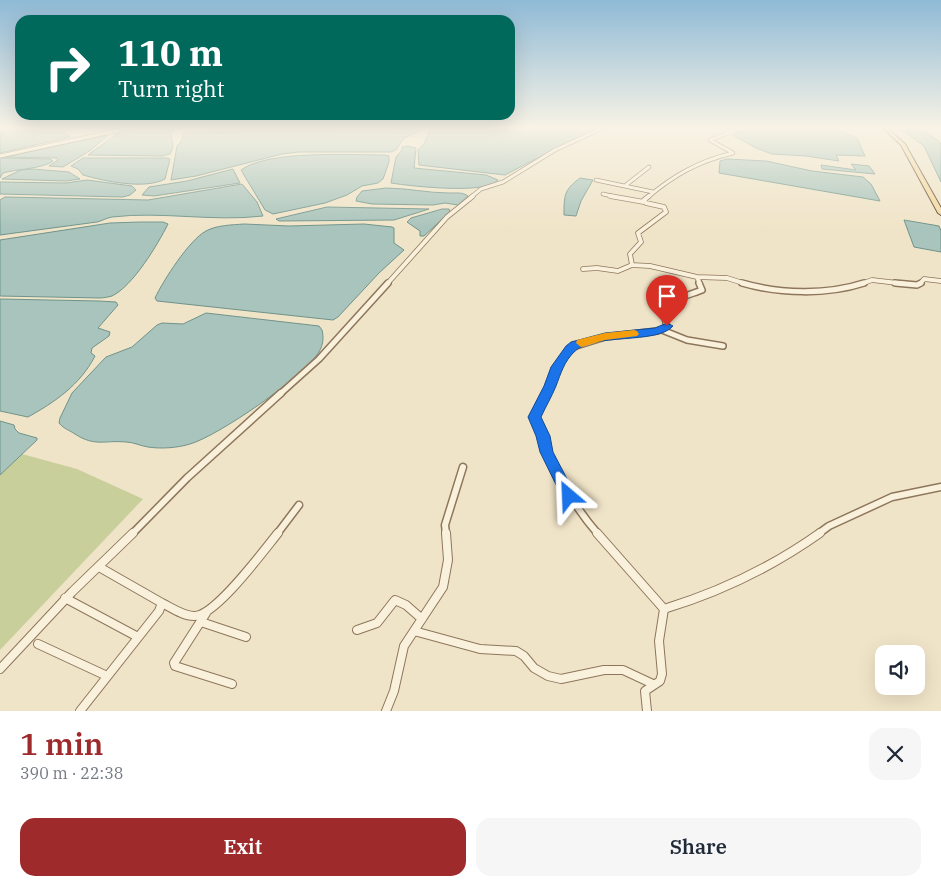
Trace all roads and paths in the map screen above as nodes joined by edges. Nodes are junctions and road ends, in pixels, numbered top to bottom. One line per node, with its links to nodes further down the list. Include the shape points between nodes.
1 (537, 161): 20 (street, via 503,182 481,189 447,217 318,359 194,471)
2 (705, 161): 7 (street)
3 (912, 161): 10 (main road)
4 (649, 167): 6 (street)
5 (596, 180): 6 (street)
6 (626, 185): 7 (street)
7 (654, 192): 9 (street)
8 (603, 194): 9 (street)
9 (644, 202): 11 (street, via 664,207 666,212 638,234 641,242 630,254)
10 (941, 213)
11 (632, 265): 12 (street, via 618,271); 13 (street)
12 (583, 269)
13 (697, 277): 14 (street, via 727,278 760,288 821,291 848,288 872,280 916,285 924,279); 15 (street, via 702,290 671,305 666,312 667,326)
14 (941, 281)
15 (662, 330): 16 (street, via 687,340); 23 (street, via 605,337 573,347 556,367 534,417 547,452 582,516)
16 (723, 346)
17 (463, 467): 25 (street, via 446,525 448,560 444,580)
18 (941, 486): 23 (street, via 892,497 829,526 796,550 747,577 698,599)
19 (299, 505): 24 (street, via 233,587)
20 (99, 567): 21 (street); 22 (street)
21 (66, 598): 30 (street); 32 (street)
22 (162, 603): 24 (street, via 189,616); 30 (street)
23 (664, 609): 35 (street, via 658,650 662,674 660,681)
24 (206, 613): 26 (street)
25 (422, 619): 27 (street, via 395,600 379,622); 28 (street)
26 (201, 622): 29 (street); 34 (street, via 176,659 175,666)
27 (357, 630)
28 (414, 631): 35 (street, via 480,649 516,651 548,676 562,679 604,670 622,670); 37 (street, via 404,646)
29 (246, 637)
30 (138, 638): 33 (street)
31 (38, 644): 33 (street)
32 (0, 669)
33 (107, 676): 36 (street)
34 (232, 684)
35 (653, 684): 38 (street, via 645,691)
36 (80, 711)
37 (386, 711)
38 (647, 711)

